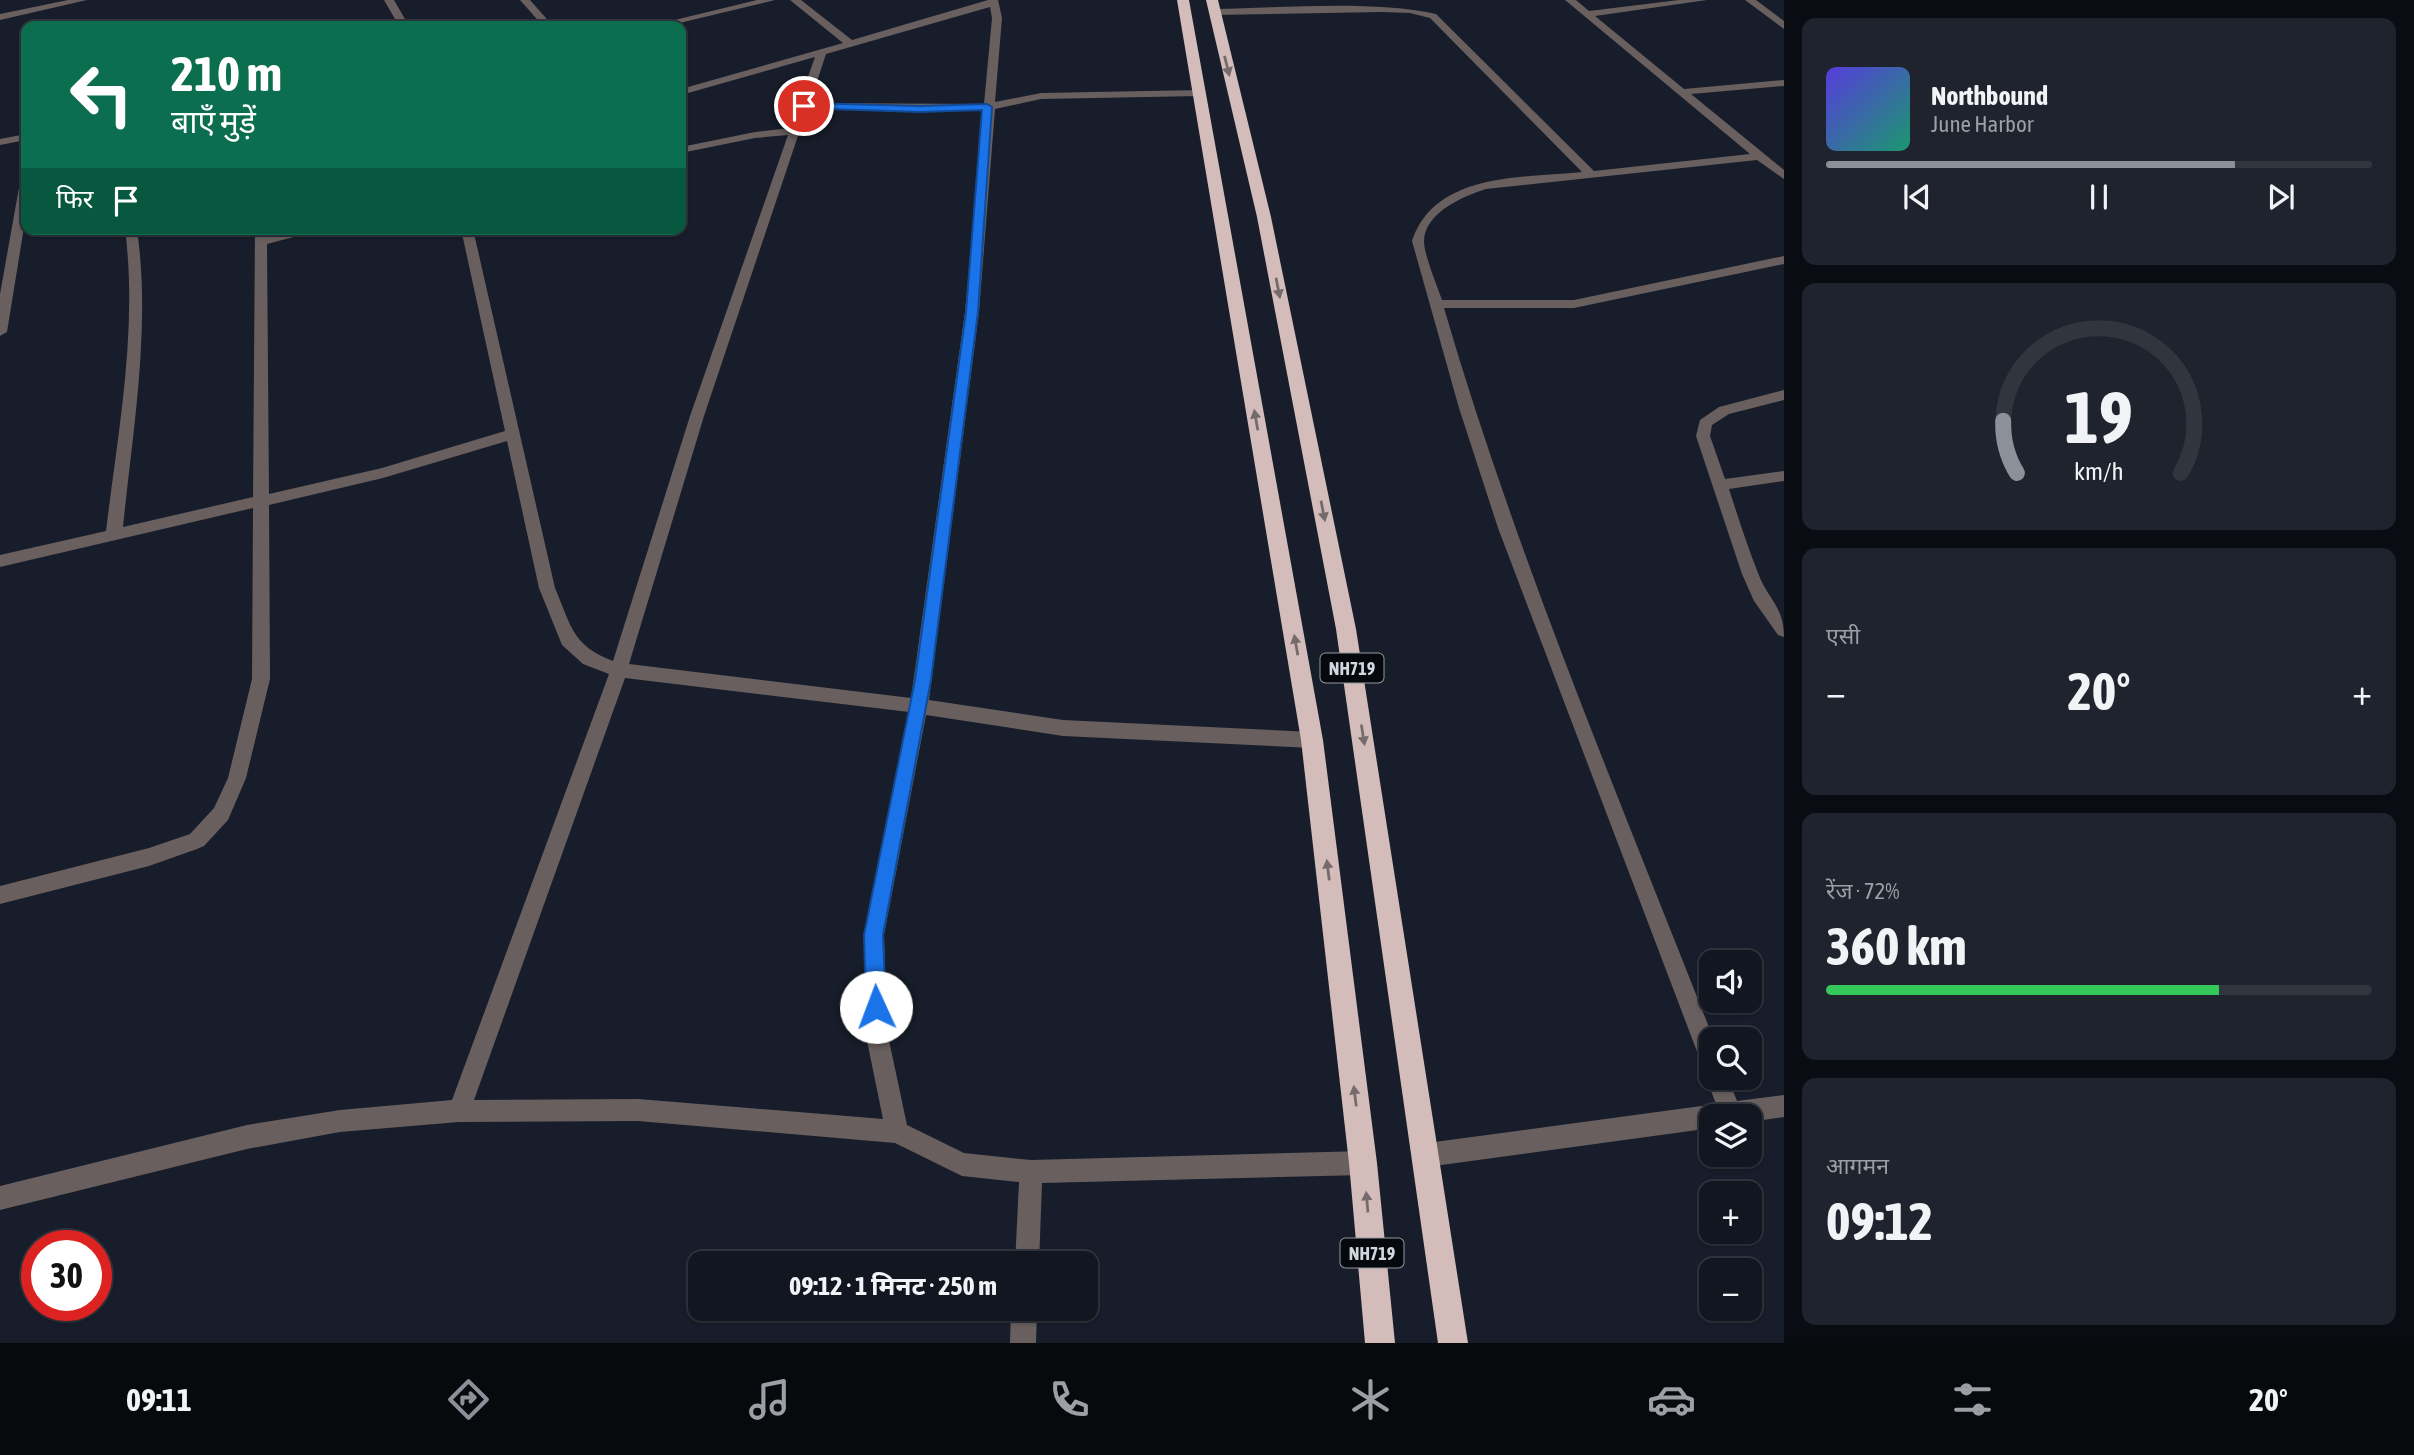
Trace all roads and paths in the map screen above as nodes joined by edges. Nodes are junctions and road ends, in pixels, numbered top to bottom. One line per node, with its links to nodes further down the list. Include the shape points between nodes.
1 (82, 0): 14 (street, via 42,13)
2 (389, 0): 15 (street)
3 (525, 0): 16 (street)
4 (770, 0): 17 (street)
5 (795, 0): 19 (street)
6 (1182, 0): 24 (highway, NH719)
7 (1570, 0): 13 (street)
8 (1702, 0): 13 (street)
9 (1750, 0): 18 (street)
10 (994, 1): 19 (street); 26 (street, via 997,19)
11 (1339, 5): 12 (street); 32 (street, via 1433,16)
12 (1213, 6): 59 (highway, NH719, one-way to 59, via 1264,217 1346,629)
13 (1588, 14): 23 (street)
14 (0, 17)
15 (401, 21)
16 (544, 21)
17 (677, 21)
18 (1784, 26)
19 (852, 45): 20 (street)
20 (821, 54): 22 (street); 25 (street)
21 (1784, 83): 23 (street)
22 (686, 91)
23 (1682, 92): 31 (street)
24 (1199, 93): 26 (street, via 1041,96); 51 (highway, NH719, one-way to 24)
25 (804, 106): 26 (street); 27 (street)
26 (987, 107): 50 (street, via 972,312)
27 (795, 131): 30 (street); 49 (street, via 697,416)
28 (21, 138): 29 (street)
29 (0, 142)
30 (686, 149)
31 (1760, 156): 32 (street); 33 (street)
32 (1590, 173): 39 (street, via 1485,186 1443,204 1421,227 1418,241)
33 (1784, 176)
34 (18, 221): 40 (street)
35 (132, 235): 46 (street, via 137,323)
36 (468, 235): 42 (street)
37 (261, 236): 45 (street)
38 (1784, 260): 39 (street, via 1574,304)
39 (1437, 304): 53 (street, via 1506,528)
40 (0, 332)
41 (1784, 395): 44 (street, via 1724,410 1705,423 1703,436)
42 (513, 434): 45 (street, via 383,473); 49 (street, via 547,588 559,622 571,645 589,659)
43 (1784, 476): 44 (street)
44 (1720, 485): 48 (street, via 1760,596)
45 (261, 501): 46 (street); 52 (street, via 261,679 243,756 221,814 197,840)
46 (114, 534): 47 (street)
47 (0, 561)
48 (1784, 630)
49 (619, 670): 50 (street); 56 (street)
50 (919, 706): 51 (street, via 1107,732); 58 (street, via 874,935 877,1031)
51 (1312, 740): 60 (highway, NH719, one-way to 51)
52 (0, 895)
53 (1699, 1028)
54 (1784, 1106): 55 (street)
55 (1762, 1109)
56 (459, 1111): 58 (street, via 638,1110); 62 (street, via 340,1121 247,1137)
57 (1699, 1119): 59 (street)
58 (897, 1132): 61 (street, via 962,1164)
59 (1427, 1155): 67 (highway, NH719)
60 (1363, 1163): 61 (street); 66 (highway, NH719, one-way to 60)
61 (1031, 1172): 63 (street)
62 (0, 1198)
63 (1028, 1251)
64 (1024, 1321): 65 (street)
65 (1023, 1343)
66 (1380, 1343)
67 (1454, 1343)

